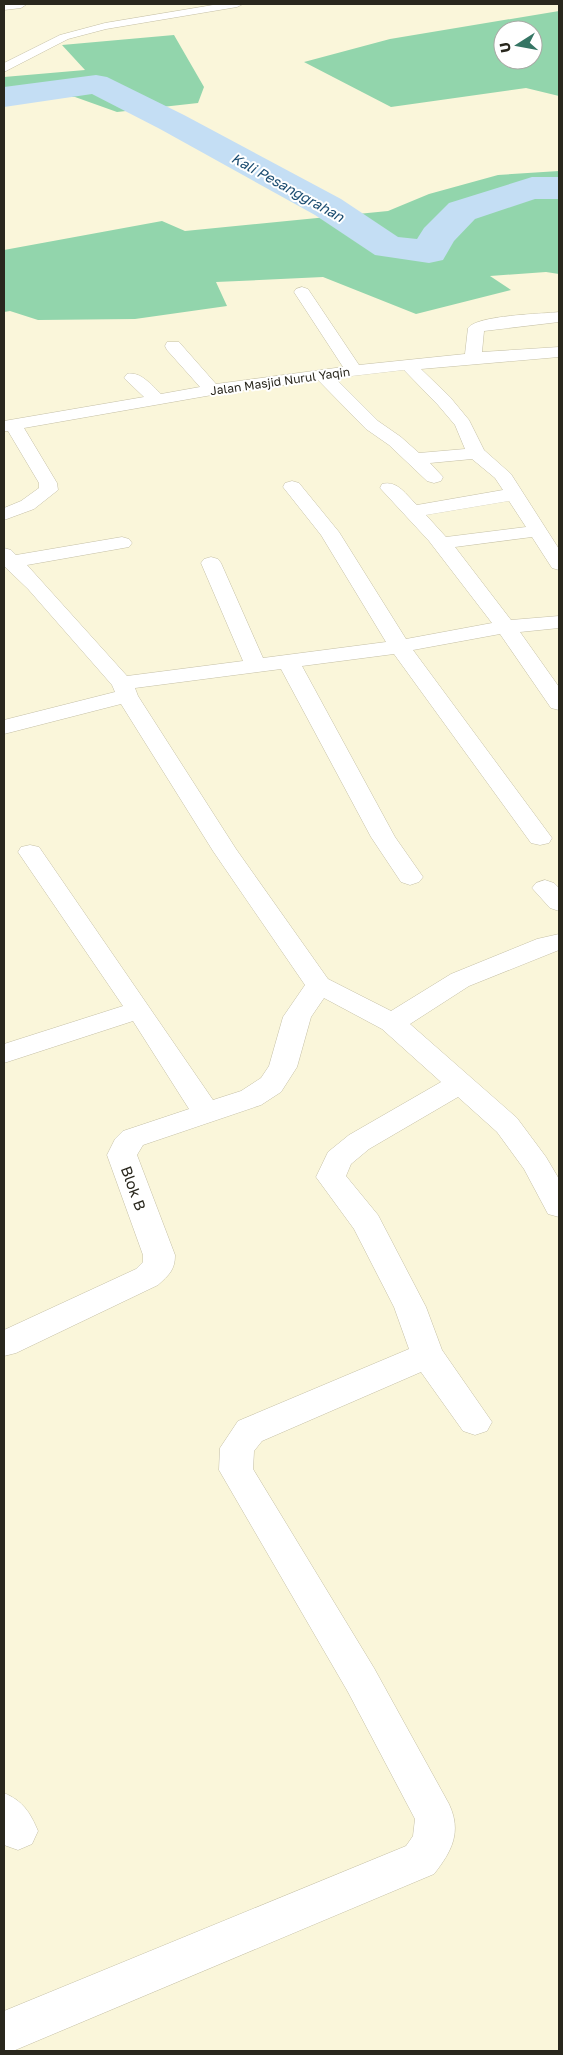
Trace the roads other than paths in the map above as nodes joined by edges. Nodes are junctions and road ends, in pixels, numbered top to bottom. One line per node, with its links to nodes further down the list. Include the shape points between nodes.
1 (21, 4): 3 (street)
2 (236, 4): 4 (street, via 105,26 64,37)
3 (4, 8)
4 (4, 68)
5 (302, 292): 11 (street)
6 (559, 317): 9 (street, via 476,328)
7 (173, 346): 14 (street)
8 (559, 352): 9 (street, Jalan Masjid Nurul Yaqin)
9 (473, 358): 10 (street, Jalan Masjid Nurul Yaqin)
10 (408, 365): 11 (street, Jalan Masjid Nurul Yaqin); 17 (street, via 462,424)
11 (354, 371): 12 (street, Jalan Masjid Nurul Yaqin)
12 (322, 374): 14 (street, Jalan Masjid Nurul Yaqin); 18 (street, via 372,425)
13 (133, 378): 15 (street)
14 (212, 390): 15 (street, Jalan Masjid Nurul Yaqin)
15 (157, 399): 16 (street, Jalan Masjid Nurul Yaqin)
16 (8, 426): 24 (street, via 48,483 49,490 35,502)
17 (476, 453): 18 (street); 22 (street, via 502,474)
18 (416, 460): 19 (street)
19 (434, 477)
20 (292, 486): 33 (street, via 329,532)
21 (389, 488): 23 (street)
22 (515, 494): 23 (street); 25 (street)
23 (414, 511): 27 (street)
24 (4, 514)
25 (537, 532): 27 (street); 30 (street)
26 (122, 543): 28 (street)
27 (442, 543): 32 (street)
28 (8, 558): 36 (street)
29 (211, 563): 35 (street)
30 (559, 564)
31 (559, 622): 32 (street)
32 (506, 627): 33 (street); 37 (street)
33 (400, 647): 34 (street); 39 (street)
34 (289, 663): 35 (street); 41 (street, via 384,837)
35 (256, 666): 36 (street)
36 (124, 689): 38 (street); 43 (street, via 225,851)
37 (559, 703)
38 (4, 727)
39 (540, 838)
40 (30, 852): 44 (street)
41 (410, 877)
42 (559, 942): 45 (street, via 460,980)
43 (319, 985): 45 (street); 48 (street, Blok B, via 297,1017 283,1067 271,1085 251,1098)
44 (140, 1010): 46 (street); 48 (street)
45 (392, 1023): 47 (street)
46 (4, 1054)
47 (460, 1083): 49 (street, via 507,1125 536,1164); 51 (street, via 359,1142 338,1159 331,1177 367,1223 410,1307)
48 (208, 1113): 50 (street, Blok B, via 134,1138 125,1146 122,1155 159,1255 158,1266 147,1277)
49 (559, 1206)
50 (4, 1344)
51 (427, 1355): 52 (street); 53 (street, via 250,1431 237,1448 236,1470 361,1680 435,1817 434,1843 420,1860)
52 (475, 1422)
53 (4, 2033)

